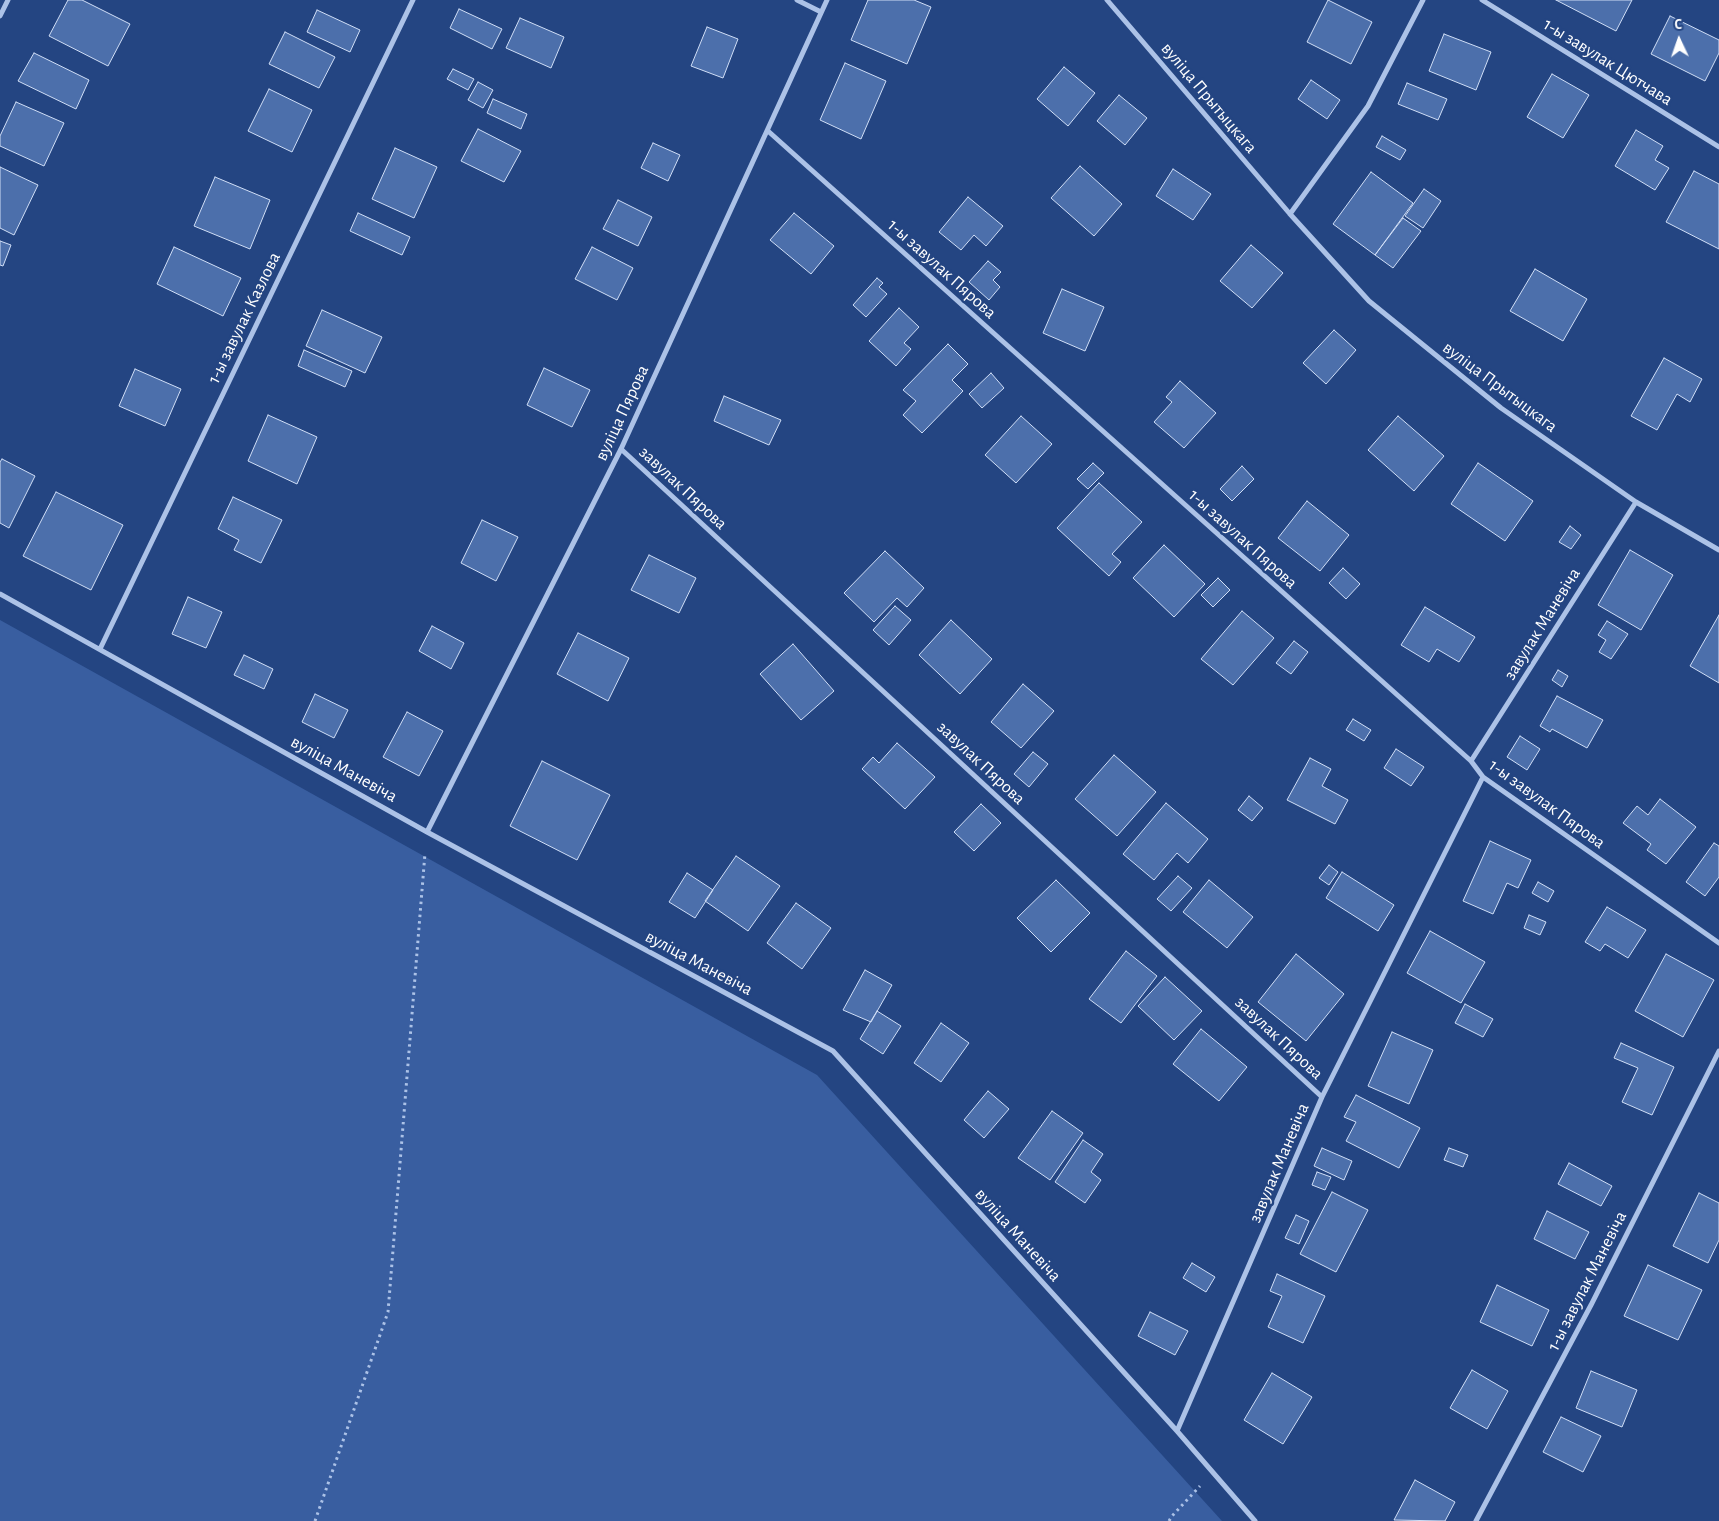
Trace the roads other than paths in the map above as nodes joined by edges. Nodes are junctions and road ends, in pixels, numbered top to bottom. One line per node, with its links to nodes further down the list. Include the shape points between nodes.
1 (8, 0): 9 (street)
2 (413, 0): 17 (street, 1-ы завулак Казлова)
3 (796, 0): 8 (street)
4 (827, 0): 8 (street, вуліца Пярова)
5 (1107, 0): 12 (street, вуліца Прытыцкага)
6 (1423, 0): 12 (street, via 1368,106)
7 (1482, 0): 11 (street, 1-ы завулак Цютчава)
8 (821, 12): 10 (street, вуліца Пярова)
9 (0, 16)
10 (768, 131): 13 (street, вуліца Пярова); 18 (street, 1-ы завулак Пярова)
11 (1719, 146)
12 (1290, 214): 14 (street, вуліца Прытыцкага, via 1369,301 1501,408)
13 (621, 449): 20 (street, вуліца Пярова); 23 (street, завулак Пярова)
14 (1636, 502): 15 (street, вуліца Прытыцкага); 18 (street, завулак Маневіча)
15 (1719, 550)
16 (0, 594): 17 (street, вуліца Маневіча)
17 (100, 649): 20 (street, вуліца Маневіча)
18 (1471, 761): 19 (street, 1-ы завулак Пярова)
19 (1483, 777): 21 (street, 1-ы завулак Пярова); 23 (street, завулак Маневіча)
20 (427, 832): 24 (street, вуліца Маневіча, via 833,1051)
21 (1719, 943)
22 (1719, 1051): 26 (street, 1-ы завулак Маневіча, via 1591,1305)
23 (1322, 1097): 24 (street, завулак Маневіча)
24 (1177, 1431): 25 (street, вуліца Маневіча)
25 (1254, 1521)
26 (1476, 1521)

